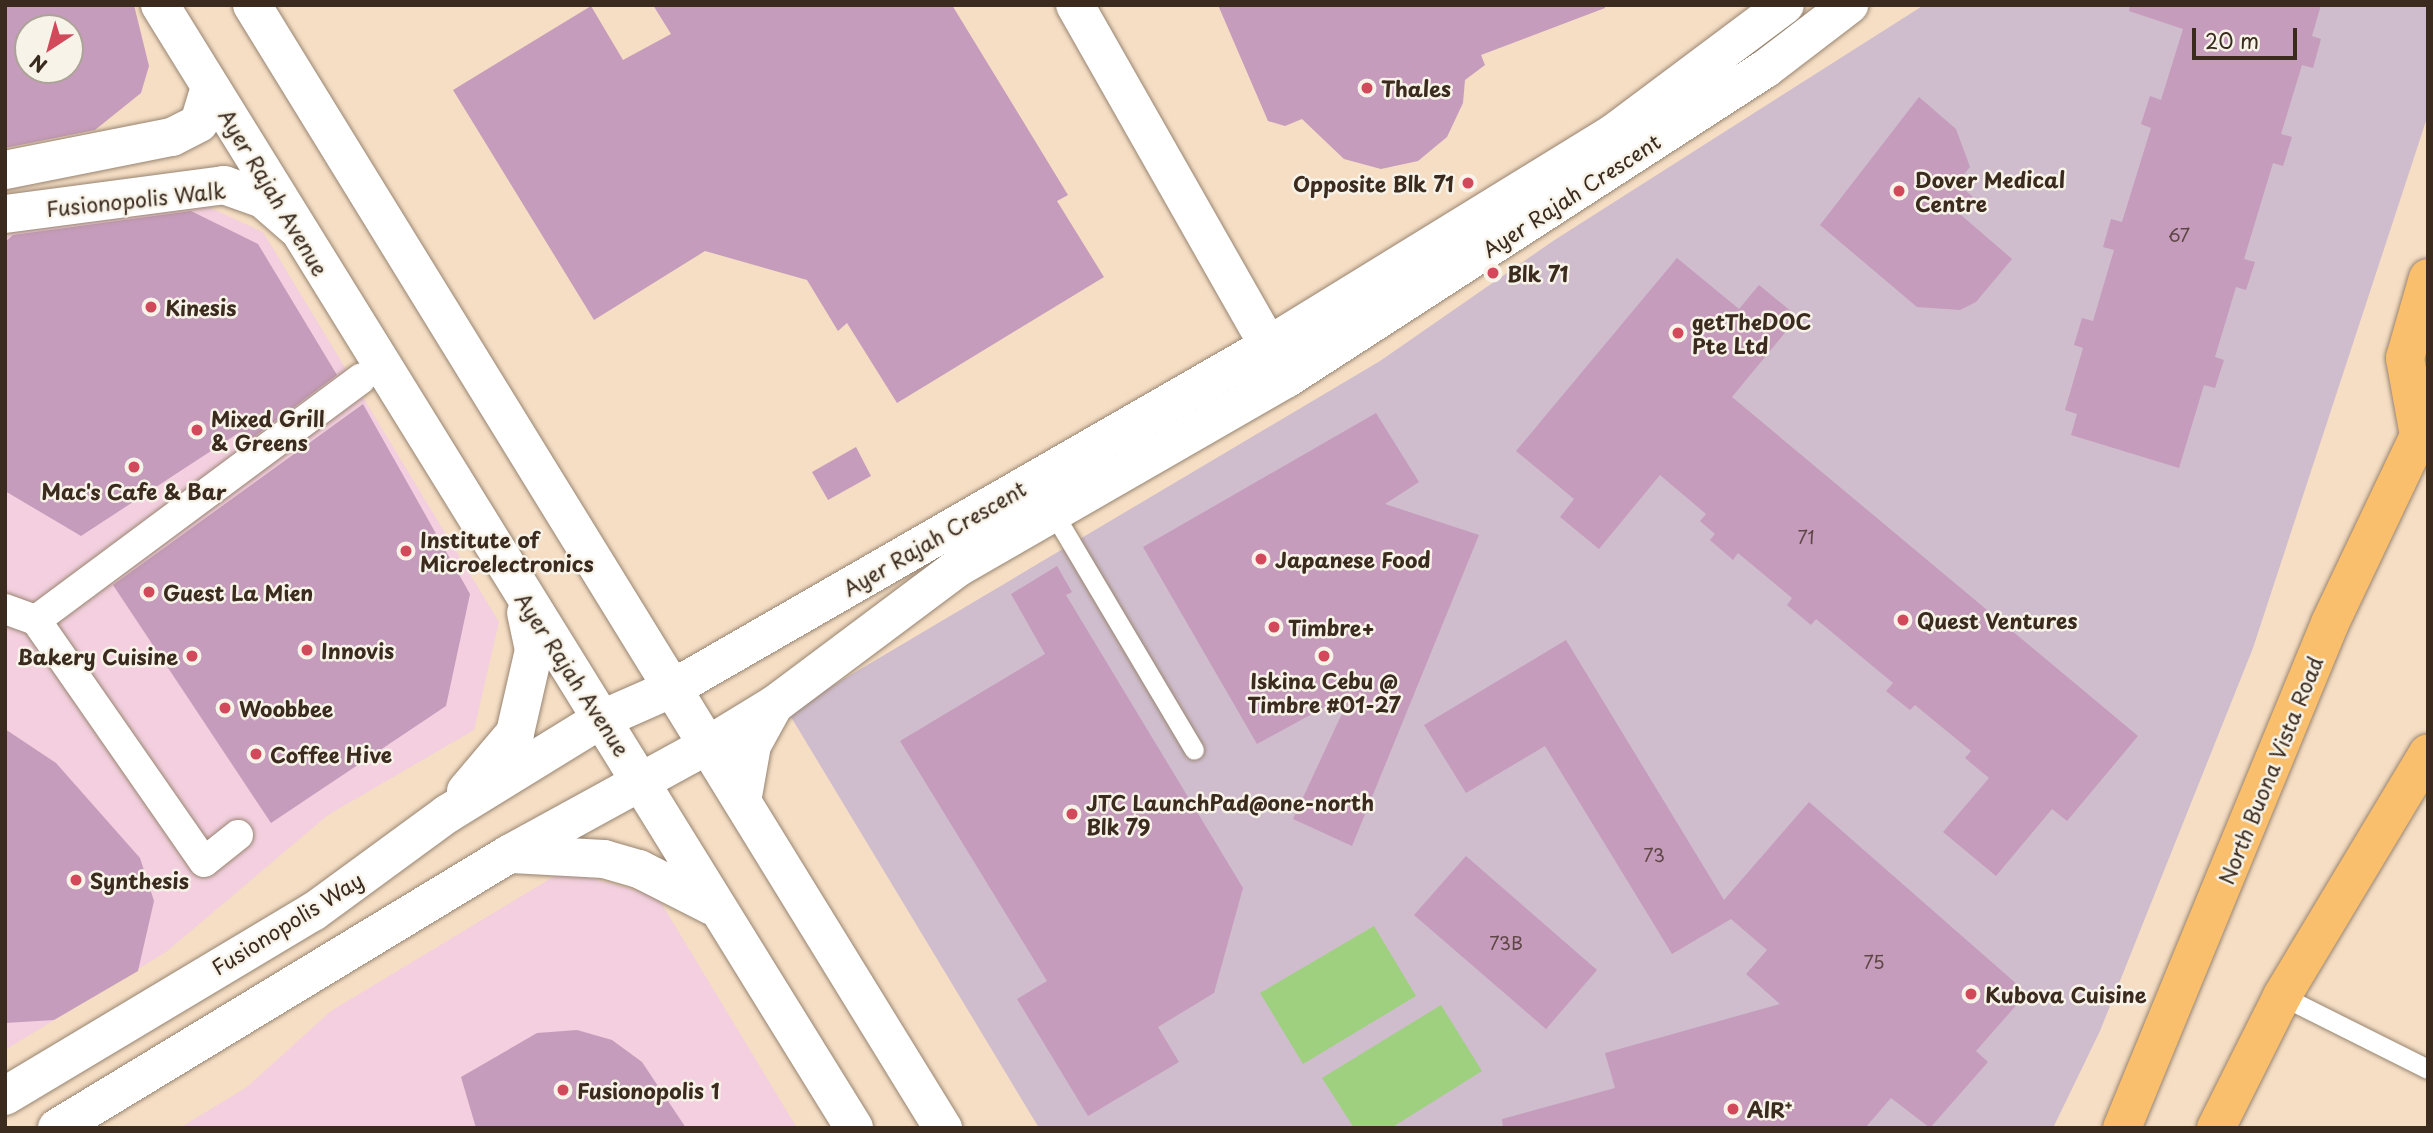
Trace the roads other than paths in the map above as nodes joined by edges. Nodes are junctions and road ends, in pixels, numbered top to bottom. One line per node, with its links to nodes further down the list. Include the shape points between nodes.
1 (160, 5): 6 (street, Ayer Rajah Avenue)
2 (252, 5): 19 (street)
3 (1075, 5): 11 (street)
4 (1785, 5): 11 (street, Ayer Rajah Crescent, via 1615,132)
5 (1849, 5): 12 (street, Ayer Rajah Crescent, via 1765,69)
6 (211, 88): 7 (street, via 199,123 172,137); 9 (street, Ayer Rajah Avenue)
7 (5, 170)
8 (5, 214): 9 (street, Fusionopolis Walk, via 224,185 263,199)
9 (296, 228): 16 (street, Ayer Rajah Avenue)
10 (2428, 278): 14 (main road, via 2405,358)
11 (1266, 346): 12 (street); 19 (street, Ayer Rajah Crescent)
12 (1289, 377): 15 (street, Ayer Rajah Crescent)
13 (361, 379): 18 (street)
14 (2423, 426): 37 (main road, North Buona Vista Road, via 2330,623)
15 (1054, 514): 20 (street, Ayer Rajah Crescent, via 957,568); 23 (lane)
16 (522, 597): 21 (street, Ayer Rajah Avenue); 27 (street, via 534,650 515,733)
17 (5, 609): 18 (street)
18 (36, 620): 28 (street, via 204,862)
19 (675, 687): 21 (street, Ayer Rajah Crescent); 22 (street)
20 (774, 705): 22 (street, Ayer Rajah Crescent); 26 (street, via 751,745)
21 (598, 721): 25 (street, Ayer Rajah Avenue); 27 (street, Fusionopolis Way)
22 (710, 744): 25 (street, Ayer Rajah Crescent); 26 (street)
23 (1194, 750)
24 (2428, 753): 31 (main road)
25 (643, 780): 29 (street); 30 (street, Ayer Rajah Avenue)
26 (743, 796): 36 (street)
27 (447, 814): 33 (street, Fusionopolis Way, via 313,912)
28 (238, 835)
29 (509, 854): 30 (street, via 604,859 639,869); 34 (street)
30 (712, 906): 35 (street, Ayer Rajah Avenue)
31 (2282, 996): 32 (lane); 38 (main road)
32 (2428, 1069)
33 (5, 1096)
34 (57, 1128)
35 (854, 1128)
36 (943, 1128)
37 (2122, 1128)
38 (2217, 1128)

